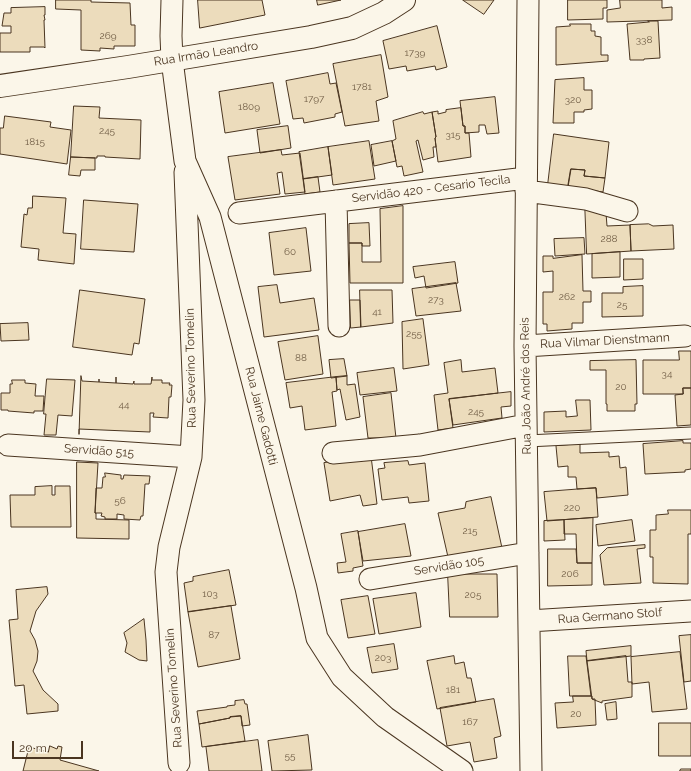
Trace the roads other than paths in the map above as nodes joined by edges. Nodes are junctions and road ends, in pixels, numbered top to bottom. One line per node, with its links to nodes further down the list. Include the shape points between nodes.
1 (172, 0): 4 (street, Rua Jaime Gadotti)
2 (404, 0): 4 (street, Rua Irmão Leandro, via 352,28)
3 (528, 0): 7 (street, Rua João André dos Reis)
4 (172, 60): 5 (street, Rua Irmão Leandro); 6 (street, Rua Jaime Gadotti)
5 (0, 86)
6 (185, 161): 18 (street, Rua Severino Tomelin, via 194,400); 24 (street, Rua Jaime Gadotti, via 210,217 317,638 342,677 385,717)
7 (526, 184): 8 (street, Servidão 420 - Cesario Tecila); 9 (street, Servidão 420 - Cesario Tecila); 13 (street, Rua João André dos Reis)
8 (336, 201): 10 (street, Servidão 420 - Cesario Tecila); 11 (street, Servidão 420 - Cesario Tecila)
9 (627, 211)
10 (239, 213)
11 (339, 326)
12 (685, 336): 13 (street, Rua Vilmar Dienstmann)
13 (525, 346): 14 (street, Rua João André dos Reis)
14 (527, 433): 15 (lane); 17 (street); 19 (street, Rua João André dos Reis)
15 (691, 434)
16 (8, 445): 18 (street, Servidão 515)
17 (332, 453)
18 (191, 457): 23 (street, Rua Severino Tomelin, via 169,547 166,572)
19 (528, 553): 20 (street, Servidão 105); 22 (street, Rua João André dos Reis)
20 (370, 579)
21 (691, 611): 22 (street, Rua Germano Stolf)
22 (529, 621): 25 (street, Rua João André dos Reis)
23 (179, 763)
24 (462, 771)
25 (531, 771)

